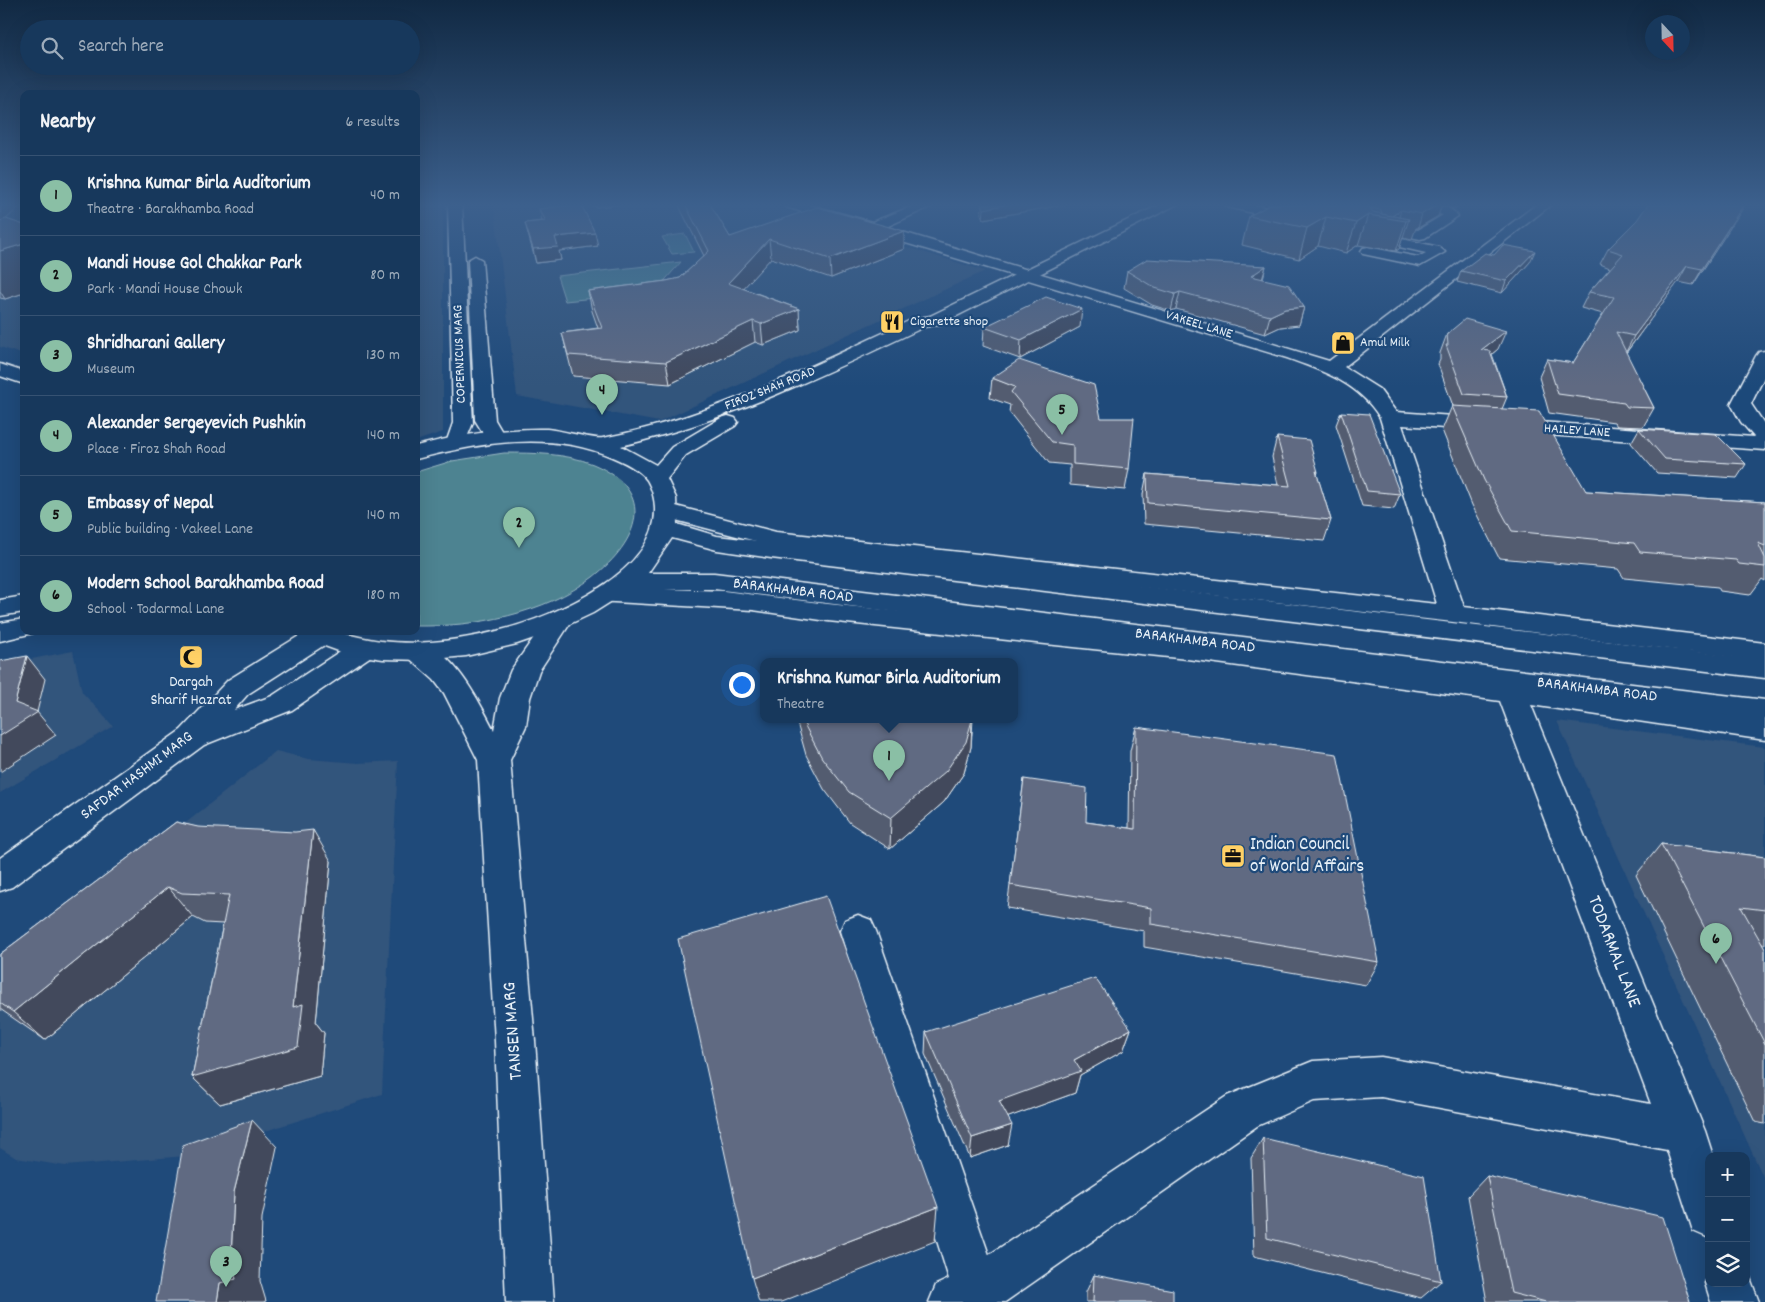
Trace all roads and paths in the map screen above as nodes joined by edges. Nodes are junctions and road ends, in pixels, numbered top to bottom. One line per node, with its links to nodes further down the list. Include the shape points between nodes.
1 (457, 265): 15 (street, COPERNICUS MARG, via 463,423)
2 (475, 265): 13 (street, COPERNICUS MARG, via 484,420)
3 (1000, 265): 6 (street, VAKEEL LANE)
4 (1045, 265): 6 (street, FIROZ SHAH ROAD)
5 (1466, 265): 9 (street)
6 (1028, 273): 7 (street, FIROZ SHAH ROAD); 9 (street, VAKEEL LANE)
7 (935, 320): 17 (street, FIROZ SHAH ROAD, via 919,323 804,376 697,419); 19 (street, FIROZ SHAH ROAD, via 930,327 704,435 679,451)
8 (1765, 356): 14 (street, via 1741,404)
9 (1330, 368): 12 (street, VAKEEL LANE, via 1365,386 1382,402)
10 (0, 370): 11 (street)
11 (20, 377)
12 (1390, 418): 16 (street, HAILEY LANE); 24 (street, VAKEEL LANE)
13 (495, 437): 15 (street); 17 (street, via 552,437)
14 (1765, 437)
15 (456, 443): 18 (street)
16 (1765, 444)
17 (599, 445): 19 (street, via 636,460)
18 (420, 452)
19 (657, 477): 20 (street, via 666,496)
20 (667, 519): 21 (street, via 652,554); 24 (street, via 775,539); 33 (street, via 686,537 711,543)
21 (615, 588): 25 (street); 34 (street, via 740,600 835,614 1117,640); 35 (street, BARAKHAMBA ROAD, via 714,581)
22 (20, 605): 23 (street)
23 (0, 608)
24 (1453, 614): 32 (street)
25 (560, 619): 31 (street, via 492,641); 38 (street, via 524,670 511,726)
26 (20, 628): 27 (street)
27 (0, 632)
28 (313, 635): 37 (street, SAFDAR HASHMI MARG, via 238,687)
29 (318, 635): 30 (street)
30 (364, 648): 31 (street); 37 (street, via 282,703)
31 (418, 651): 38 (street, TANSEN MARG, via 436,662 463,698)
32 (1765, 652)
33 (1765, 669)
34 (1511, 691): 36 (street); 41 (street, TODARMAL LANE)
35 (1765, 710)
36 (1765, 728)
37 (192, 738): 39 (street, SAFDAR HASHMI MARG)
38 (494, 760): 45 (street, TANSEN MARG, via 516,1042)
39 (0, 877)
40 (858, 931): 44 (street)
41 (1683, 1131): 42 (street, TODARMAL LANE); 44 (street, via 1381,1077 1313,1081 1242,1111)
42 (1705, 1203)
43 (1730, 1287): 46 (street)
44 (970, 1298)
45 (530, 1302)
46 (1735, 1302)

